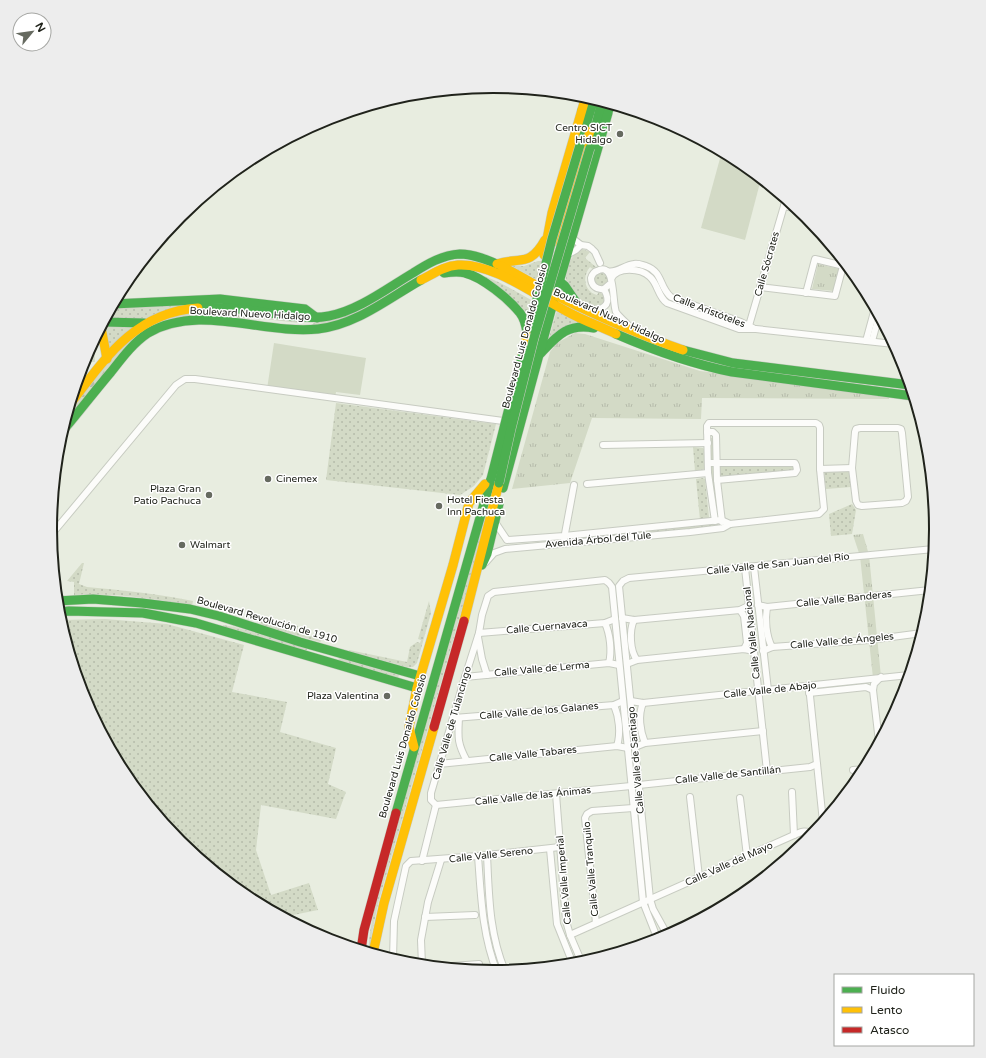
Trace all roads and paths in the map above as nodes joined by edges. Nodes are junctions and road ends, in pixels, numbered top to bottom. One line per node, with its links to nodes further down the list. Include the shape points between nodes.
1 (584, 103): 7 (main road, Boulevard Luis Donaldo Colosio)
2 (592, 105): 9 (main road, Boulevard Luis Donaldo Colosio)
3 (600, 107): 29 (main road, via 588,138 560,231)
4 (601, 107): 8 (main road, Boulevard Luis Donaldo Colosio)
5 (608, 109): 8 (main road)
6 (609, 109): 12 (main road, Boulevard Luis Donaldo Colosio)
7 (582, 110): 9 (main road); 11 (main road, Boulevard Luis Donaldo Colosio)
8 (594, 131): 67 (main road, Boulevard Luis Donaldo Colosio, bridge, via 534,338 511,429)
9 (580, 145): 67 (main road, Boulevard Luis Donaldo Colosio, bridge, via 552,238)
10 (784, 205): 25 (street, Calle Sócrates)
11 (546, 237): 17 (main road, via 543,245 530,256 518,261); 27 (main road, Boulevard Luis Donaldo Colosio)
12 (572, 238): 13 (street); 15 (main road, Boulevard Luis Donaldo Colosio)
13 (581, 245): 15 (street); 16 (street, via 588,246 595,252)
14 (449, 255): 17 (main road, Boulevard Nuevo Hidalgo, via 469,254); 22 (main road); 35 (main road, Boulevard Nuevo Hidalgo, via 439,258 340,313 317,318 310,312)
15 (567, 255): 23 (main road, Boulevard Luis Donaldo Colosio)
16 (600, 263): 19 (street); 21 (street)
17 (497, 264): 27 (main road, Boulevard Nuevo Hidalgo)
18 (839, 265): 28 (street, via 815,259)
19 (606, 271): 21 (street); 24 (street); 42 (street, Calle Aristóteles, via 612,272 635,264 650,268 658,274 671,297)
20 (844, 271): 28 (street, via 836,296)
21 (594, 272): 26 (street, via 591,278 593,285 598,289)
22 (433, 274): 27 (main road, Boulevard Nuevo Hidalgo, via 455,265 470,265); 43 (main road, Boulevard Nuevo Hidalgo, via 349,320 323,328); 48 (main road, via 453,271 476,277 520,313)
23 (560, 281): 29 (main road, Boulevard Luis Donaldo Colosio); 33 (main road)
24 (611, 281): 26 (street); 42 (street, Calle Aristóteles, via 614,275 625,269 634,270 648,275 661,298 667,303 739,329); 45 (street, via 616,312)
25 (760, 288): 28 (street); 42 (street, Calle Sócrates)
26 (604, 289): 36 (street, via 608,298 607,304)
27 (539, 292): 29 (main road, Boulevard Nuevo Hidalgo); 48 (main road, Boulevard Luis Donaldo Colosio)
28 (806, 293)
29 (551, 298): 33 (main road, Boulevard Nuevo Hidalgo); 44 (main road, Boulevard Nuevo Hidalgo, via 560,308); 47 (main road); 51 (main road, Boulevard Luis Donaldo Colosio)
30 (228, 300): 32 (main road, Boulevard Nuevo Hidalgo); 34 (main road); 35 (main road, Boulevard Nuevo Hidalgo)
31 (119, 304): 32 (main road, Boulevard Nuevo Hidalgo)
32 (194, 304): 34 (main road, Boulevard Nuevo Hidalgo); 39 (main road, Boulevard Nuevo Hidalgo)
33 (578, 306): 36 (main road, Boulevard Nuevo Hidalgo)
34 (210, 308): 35 (main road, Boulevard Nuevo Hidalgo)
35 (304, 312): 43 (main road, via 304,326)
36 (592, 312): 45 (main road, Boulevard Nuevo Hidalgo)
37 (874, 316): 49 (street)
38 (877, 322): 49 (street)
39 (145, 323): 40 (main road, Boulevard Nuevo Hidalgo); 41 (main road, Boulevard Nuevo Hidalgo); 52 (main road, Boulevard Nuevo Hidalgo, via 133,331)
40 (170, 324): 43 (main road, Boulevard Nuevo Hidalgo, via 189,320); 56 (main road, Boulevard Nuevo Hidalgo, via 144,336 129,350)
41 (108, 325)
42 (748, 328): 49 (street, Calle Aristóteles)
43 (301, 329)
44 (605, 329): 51 (main road, via 571,327); 55 (main road, Boulevard Nuevo Hidalgo, via 657,351 708,368)
45 (634, 331): 53 (main road, Boulevard Nuevo Hidalgo, via 711,359)
46 (104, 332): 52 (main road)
47 (539, 336): 48 (main road, via 532,335); 51 (main road)
48 (527, 339): 57 (main road, Boulevard Luis Donaldo Colosio)
49 (869, 341): 50 (street, Calle Aristóteles)
50 (887, 343)
51 (540, 352): 73 (main road, Boulevard Luis Donaldo Colosio)
52 (107, 359): 54 (main road, Boulevard Nuevo Hidalgo)
53 (904, 383)
54 (79, 392)
55 (908, 395)
56 (71, 421)
57 (503, 421): 67 (main road, Boulevard Luis Donaldo Colosio); 75 (street, via 196,378 185,379 176,385)
58 (707, 432): 59 (street); 61 (street, via 714,432 716,435); 64 (street, via 707,426 713,422 816,423 820,428)
59 (708, 443): 60 (street); 62 (street)
60 (603, 445)
61 (716, 462): 62 (street); 66 (street); 66 (street, via 795,462 797,470 795,473)
62 (708, 463): 65 (street)
63 (852, 468): 63 (street, via 858,505 902,504 906,501 908,497 901,429 856,429); 64 (street)
64 (820, 469): 74 (street, via 824,509 819,514)
65 (708, 473): 68 (street); 71 (street)
66 (717, 480): 70 (street)
67 (492, 482): 87 (main road, Boulevard Luis Donaldo Colosio); 98 (main road, Boulevard Luis Donaldo Colosio); 120 (main road, via 469,503)
68 (587, 484)
69 (574, 486): 77 (street)
70 (718, 495): 71 (street); 72 (street)
71 (711, 496): 72 (street)
72 (718, 520): 74 (street); 76 (street); 77 (street, Avenida Árbol del Tule)
73 (495, 522): 79 (street); 84 (main road, Boulevard Luis Donaldo Colosio, via 487,554)
74 (730, 524): 76 (street)
75 (57, 528)
76 (723, 528): 80 (street, Avenida Árbol del Tule)
77 (564, 536): 78 (street, Avenida Árbol del Tule); 80 (street)
78 (554, 537): 79 (street, Avenida Árbol del Tule); 81 (street)
79 (506, 540): 82 (street)
80 (563, 544): 81 (street, Avenida Árbol del Tule)
81 (554, 545): 82 (street, Avenida Árbol del Tule)
82 (505, 549): 84 (street, Avenida Árbol del Tule, via 494,553)
83 (928, 550): 85 (street, Calle Valle de San Juan del Río)
84 (480, 567): 87 (main road, Boulevard Luis Donaldo Colosio)
85 (754, 567): 86 (street, Calle Valle de San Juan del Río); 94 (street, Calle Valle Nacional)
86 (745, 568): 88 (street, Calle Valle de San Juan del Río, via 629,578); 93 (street, Calle Valle Nacional)
87 (476, 579): 172 (main road, Boulevard Luis Donaldo Colosio)
88 (623, 581): 100 (street, Calle Valle de Santiago, via 619,586)
89 (610, 583): 101 (street, Calle Valle de Santiago); 107 (street, Calle Valle de Tulancingo, via 605,580 494,592 488,596)
90 (924, 591): 95 (street, Calle Valle Banderas)
91 (63, 600): 92 (main road, Boulevard Revolución de 1910)
92 (129, 602): 99 (main road); 120 (main road, Boulevard Revolución de 1910, via 190,609 219,616)
93 (750, 605): 96 (street); 105 (street, Calle Valle Nacional)
94 (758, 605): 95 (street, Calle Valle Banderas); 104 (street, Calle Valle Nacional)
95 (767, 607): 110 (street, via 769,640)
96 (740, 610): 102 (street); 111 (street, via 744,616 747,643)
97 (65, 611): 99 (main road)
98 (453, 611): 120 (main road, via 441,621 426,672); 141 (main road, Boulevard Luis Donaldo Colosio)
99 (128, 613): 124 (main road, via 143,613 196,623)
100 (622, 618): 102 (street); 108 (street, Calle Valle de Santiago)
101 (615, 620): 103 (street, Calle Cuernavaca); 109 (street, Calle Valle de Santiago)
102 (634, 620): 114 (street, via 631,627 633,655)
103 (605, 622): 107 (street, Calle Cuernavaca); 115 (street, via 611,657)
104 (760, 627): 105 (street); 113 (street, Calle Valle Nacional)
105 (752, 628): 112 (street, Calle Valle Nacional)
106 (916, 634): 110 (street, Calle Valle de Ángeles)
107 (479, 635): 118 (street, via 482,659); 121 (street, Calle Valle de Tulancingo)
108 (624, 641): 109 (street); 116 (street, Calle Valle de Santiago)
109 (617, 642): 117 (street, Calle Valle de Santiago)
110 (772, 647): 113 (street, Calle Valle de Ángeles)
111 (744, 649): 112 (street); 114 (street)
112 (754, 651): 127 (street, Calle Valle Nacional)
113 (763, 651): 125 (street, Calle Valle Nacional)
114 (637, 660): 116 (street)
115 (609, 663): 117 (street, Calle Valle de Lerma); 118 (street, Calle Valle de Lerma)
116 (627, 664): 129 (street, Calle Valle de Santiago)
117 (619, 665): 130 (street, Calle Valle de Santiago)
118 (488, 675): 121 (street, Calle Valle de Lerma)
119 (904, 675): 122 (street, Calle Valle de Abajo)
120 (420, 676): 124 (main road)
121 (465, 677): 133 (street, Calle Valle de Tulancingo)
122 (881, 677): 123 (street, Calle Valle de Abajo); 126 (street, via 874,684)
123 (808, 686): 125 (street, Calle Valle de Abajo); 128 (street)
124 (417, 688): 141 (main road, via 409,727)
125 (768, 690): 127 (street, Calle Valle de Abajo)
126 (873, 690): 128 (street, Calle Valle de Abajo, via 866,687); 136 (street)
127 (758, 691): 131 (street, Calle Valle de Abajo); 135 (street, Calle Valle Nacional)
128 (809, 693): 144 (street)
129 (631, 701): 131 (street, Calle Valle de Abajo); 134 (street, Calle Valle de Santiago)
130 (623, 702): 132 (street, Calle Valle de los Galanes); 134 (street, Calle Valle de Santiago)
131 (642, 703): 137 (street, via 639,711)
132 (614, 705): 133 (street, Calle Valle de los Galanes); 138 (street, via 618,712)
133 (457, 718): 142 (street, via 460,748); 143 (street, Calle Valle de Tulancingo)
134 (629, 724): 139 (street, Calle Valle de Santiago); 140 (street, Calle Valle de Santiago)
135 (763, 731): 137 (street); 147 (street, Calle Valle Nacional)
136 (878, 734)
137 (645, 742): 139 (street)
138 (617, 746): 140 (street, Calle Valle Tabares); 142 (street, Calle Valle Tabares)
139 (635, 747): 148 (street, Calle Valle de Santiago)
140 (628, 748): 149 (street, Calle Valle de Santiago)
141 (414, 749): 176 (main road, Boulevard Luis Donaldo Colosio)
142 (467, 760): 143 (street, Calle Valle Tabares)
143 (439, 764): 154 (street, Calle Valle de Tulancingo, via 431,793 431,800)
144 (817, 764): 147 (street, Calle Valle de Santillán, via 810,767); 156 (street)
145 (853, 770): 146 (street)
146 (857, 770)
147 (767, 771): 148 (street, Calle Valle de Santillán)
148 (639, 785): 167 (street, Calle Valle de Santiago)
149 (631, 786): 151 (street, Calle Valle de las Ánimas); 155 (street, Calle Valle de Santiago)
150 (792, 792): 158 (street)
151 (556, 794): 154 (street, Calle Valle de las Ánimas); 159 (street, Calle Valle Imperial)
152 (690, 797): 166 (street)
153 (740, 798): 163 (street)
154 (436, 805): 164 (street, Calle Valle de Tulancingo)
155 (633, 808): 168 (street, Calle Valle de Santiago); 171 (street, Calle Valle Tranquilo, via 592,811 587,814)
156 (822, 815)
157 (807, 831): 158 (street, Calle Valle del Mayo)
158 (794, 835): 163 (street, Calle Valle del Mayo)
159 (560, 847): 160 (street, Calle Valle Sereno); 175 (street, Calle Valle Imperial, via 566,921)
160 (550, 849): 161 (street, Calle Valle Sereno); 181 (street, Calle Valle Imperial, via 557,924)
161 (487, 855): 162 (street, Calle Valle Sereno); 186 (street, via 493,934)
162 (478, 856): 165 (street, Calle Valle Sereno); 185 (street, via 486,937)
163 (747, 856): 166 (street, Calle Valle del Mayo)
164 (422, 860): 165 (street, Calle Valle Sereno); 179 (street, via 411,861 406,866 394,921)
165 (441, 860): 170 (street)
166 (698, 877): 167 (street, Calle Valle del Mayo)
167 (650, 899): 168 (street, Calle Valle del Mayo); 173 (street, Calle Valle de Santiago)
168 (643, 902): 171 (street, Calle Valle del Mayo); 174 (street, Calle Valle de Santiago)
169 (475, 915): 170 (street)
170 (425, 917): 182 (street, via 421,940)
171 (596, 923): 175 (street, Calle Valle del Mayo)
172 (379, 928): 177 (main road, Boulevard Luis Donaldo Colosio); 178 (main road, Boulevard Luis Donaldo Colosio)
173 (665, 930)
174 (656, 934)
175 (570, 935): 180 (street, Calle Valle Imperial)
176 (362, 945)
177 (374, 948)
178 (380, 950)
179 (393, 953)
180 (579, 957)
181 (571, 958)
182 (422, 959)
183 (474, 964): 184 (street)
184 (479, 964)
185 (494, 965)
186 (503, 965)

